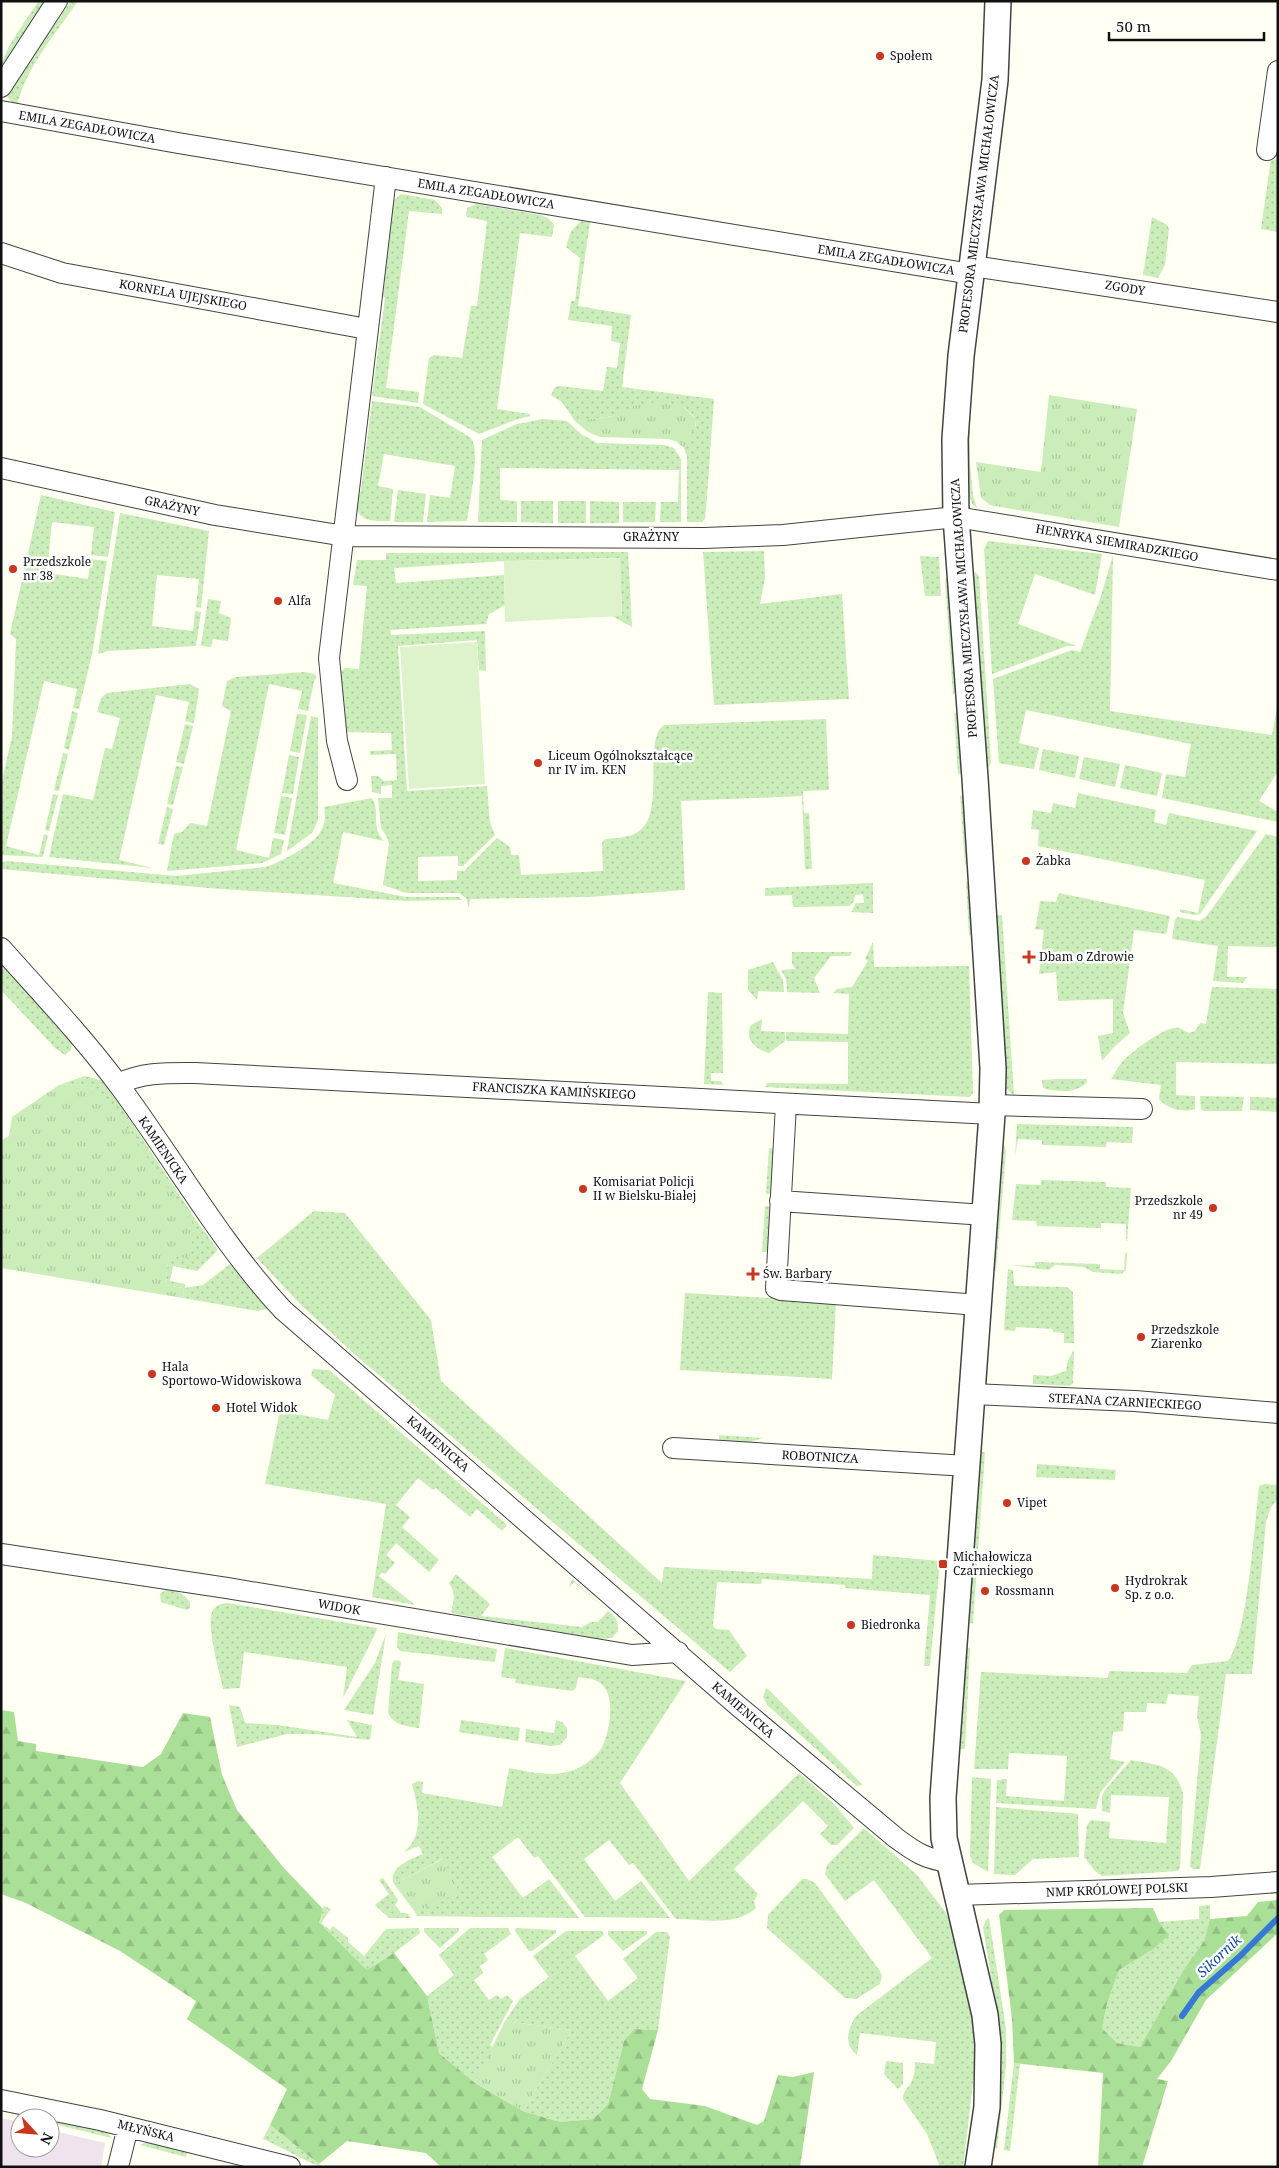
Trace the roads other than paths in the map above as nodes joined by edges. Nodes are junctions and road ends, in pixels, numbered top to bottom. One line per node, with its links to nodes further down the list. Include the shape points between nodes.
1 (57, 1): 4 (street)
2 (998, 1): 9 (street, PROFESORA MIECZYSŁAWA MICHAŁOWICZA, via 995,80)
3 (1278, 71): 6 (street)
4 (1, 87)
5 (1, 112): 7 (street, EMILA ZEGADŁOWICZA)
6 (1267, 150)
7 (386, 177): 9 (street, EMILA ZEGADŁOWICZA); 11 (street)
8 (1, 253): 11 (street, KORNELA UJEJSKIEGO, via 62,273)
9 (972, 270): 10 (street, ZGODY); 13 (street, PROFESORA MIECZYSŁAWA MICHAŁOWICZA, via 955,414)
10 (1278, 312)
11 (367, 329): 14 (street)
12 (1, 468): 14 (street, GRAŻYNY, via 216,516)
13 (956, 517): 14 (street, GRAŻYNY, via 783,535 704,538); 15 (street, HENRYKA SIEMIRADZKIEGO); 20 (street, PROFESORA MIECZYSŁAWA MICHAŁOWICZA, via 990,994)
14 (345, 536): 16 (street, via 329,658 337,741)
15 (1278, 570)
16 (347, 780)
17 (1, 948): 18 (street, KAMIENICKA)
18 (118, 1084): 19 (street, FRANCISZKA KAMIŃSKIEGO, via 138,1075 195,1073); 30 (street, KAMIENICKA, via 232,1250 283,1310)
19 (786, 1104): 20 (street, FRANCISZKA KAMIŃSKIEGO); 22 (street)
20 (992, 1109): 21 (street, FRANCISZKA KAMIŃSKIEGO); 23 (street, PROFESORA MIECZYSŁAWA MICHAŁOWICZA)
21 (1142, 1109)
22 (780, 1201): 23 (street); 24 (street, via 776,1288)
23 (985, 1215): 24 (street, PROFESORA MIECZYSŁAWA MICHAŁOWICZA)
24 (978, 1304): 25 (street, PROFESORA MIECZYSŁAWA MICHAŁOWICZA)
25 (972, 1394): 26 (street, STEFANA CZARNIECKIEGO, via 1135,1401); 28 (street, PROFESORA MIECZYSŁAWA MICHAŁOWICZA)
26 (1278, 1413)
27 (672, 1448): 28 (street, ROBOTNICZA)
28 (967, 1466): 31 (street, PROFESORA MIECZYSŁAWA MICHAŁOWICZA, via 943,1798 944,1838)
29 (1, 1554): 30 (street, WIDOK, via 632,1655)
30 (678, 1652): 31 (street, KAMIENICKA, via 896,1838 919,1855)
31 (949, 1862): 33 (street, PROFESORA MIECZYSŁAWA MICHAŁOWICZA)
32 (1278, 1882): 33 (street, NMP KRÓLOWEJ POLSKI)
33 (956, 1895): 38 (street, PROFESORA MIECZYSŁAWA MICHAŁOWICZA, via 985,2015 988,2044 987,2107)
34 (1, 2100): 35 (street, MŁYŃSKA)
35 (128, 2127): 36 (street); 37 (street, MŁYŃSKA)
36 (118, 2167)
37 (290, 2167)
38 (978, 2167)

